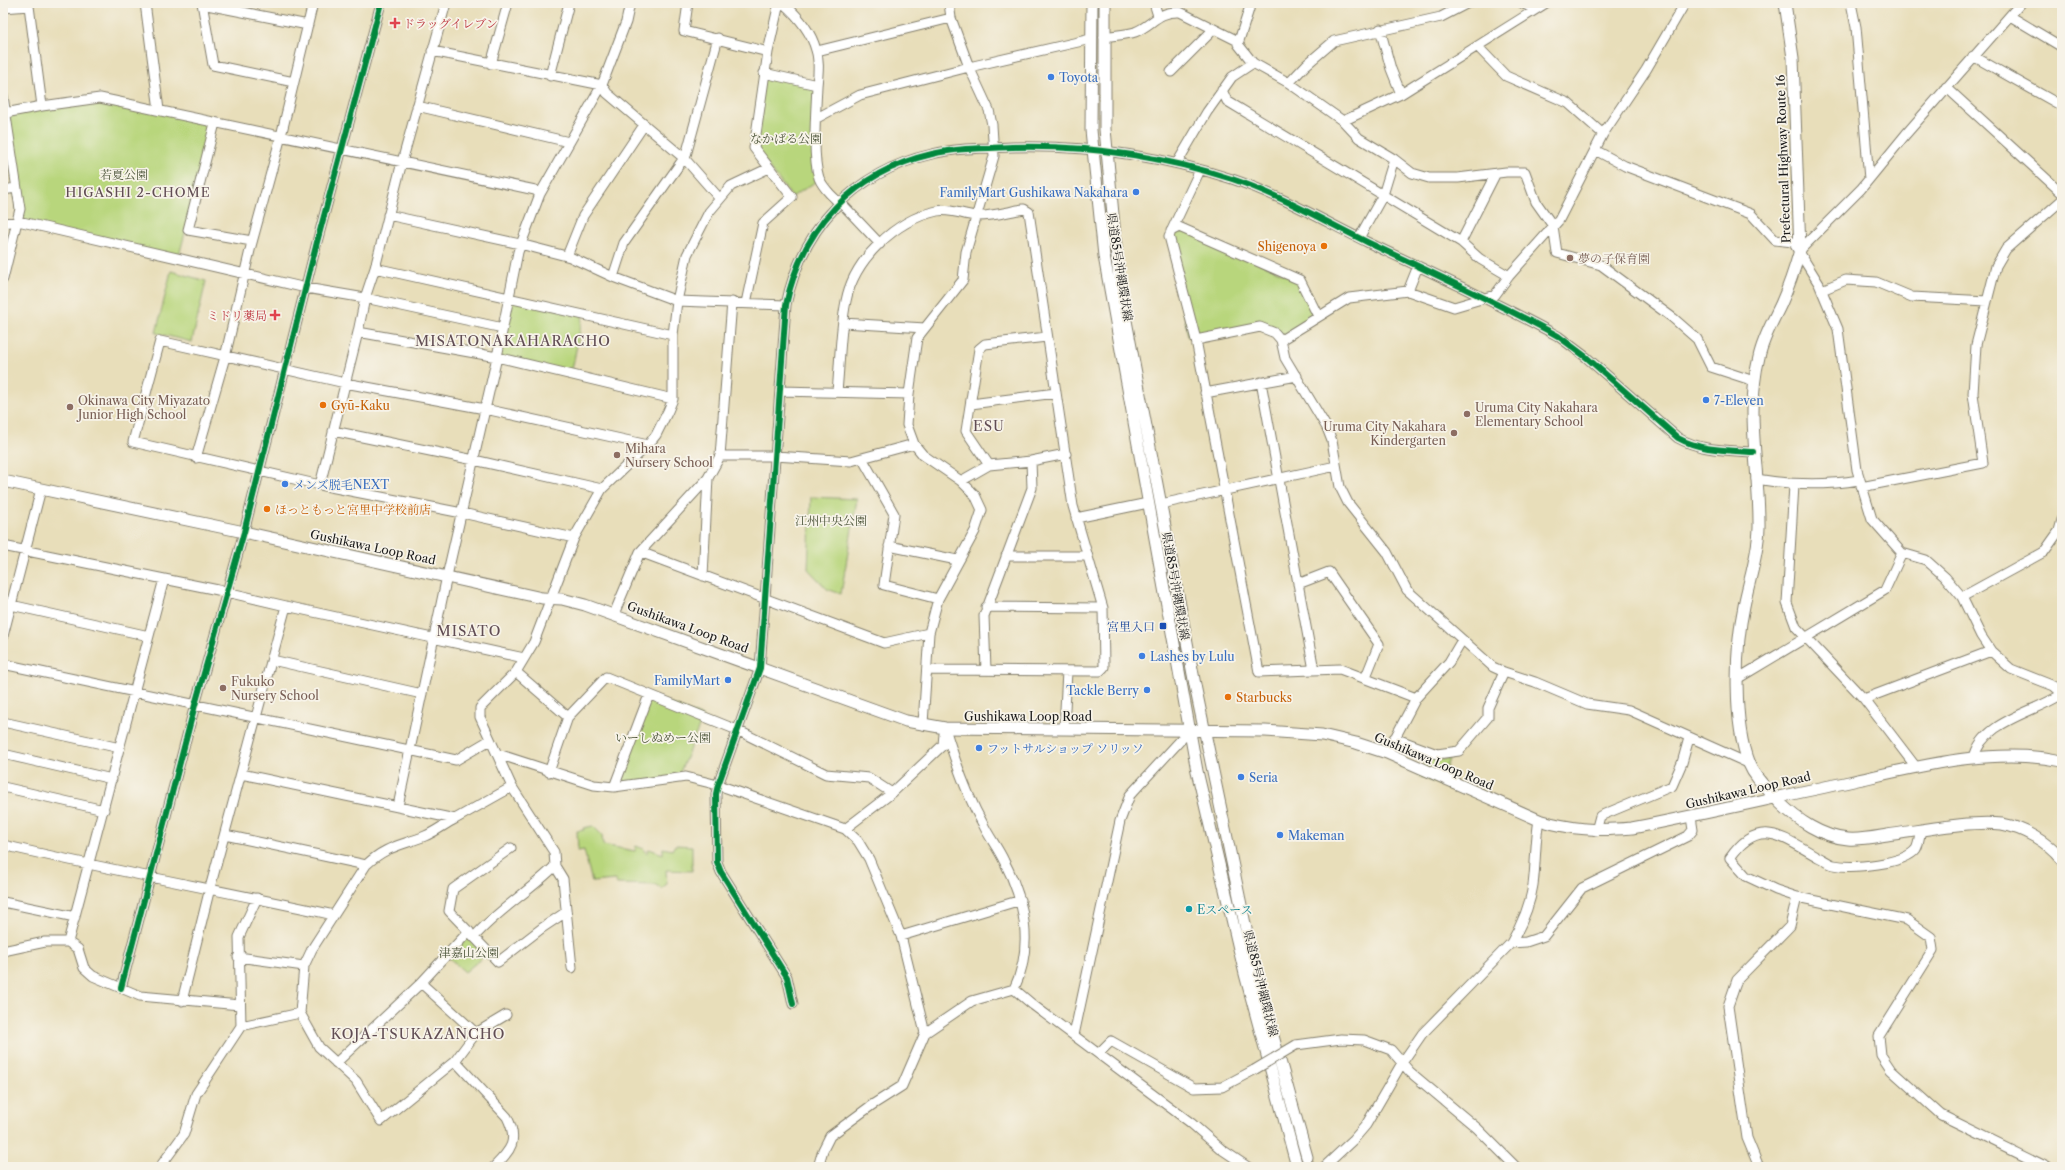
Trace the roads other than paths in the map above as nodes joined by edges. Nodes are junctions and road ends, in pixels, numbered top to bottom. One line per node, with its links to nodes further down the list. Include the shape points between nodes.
1 (145, 3): 59 (street)
2 (312, 3): 29 (street)
3 (381, 3): 69 (street)
4 (446, 3): 38 (street)
5 (508, 3): 43 (street)
6 (569, 3): 47 (street)
7 (630, 3): 50 (street, via 626,22)
8 (688, 3): 33 (street, via 684,30)
9 (779, 3): 40 (street)
10 (783, 3): 39 (street, via 811,36)
11 (950, 3): 28 (street)
12 (1092, 3): 34 (main road, 県道85号沖縄環状線)
13 (1105, 3): 32 (main road, 県道85号沖縄環状線)
14 (1154, 3): 26 (street)
15 (1251, 3): 35 (street)
16 (1468, 3): 31 (street, via 1441,17)
17 (1522, 3): 25 (street)
18 (1546, 3): 25 (street)
19 (1685, 3): 65 (street, via 1646,70)
20 (1785, 3): 101 (main road, Prefectural Highway Route 16, via 1793,58)
21 (1851, 3): 81 (street, via 1856,27)
22 (2022, 3): 27 (street)
23 (202, 4): 29 (street); 48 (street, via 213,65)
24 (3, 8): 56 (street, via 29,6)
25 (1534, 10): 36 (street)
26 (1158, 16): 30 (street, via 1180,12); 32 (street, via 1136,32)
27 (2010, 16): 37 (street); 41 (street)
28 (951, 18): 39 (street); 44 (street)
29 (308, 25): 48 (street)
30 (1214, 29): 35 (street); 45 (street)
31 (1380, 29): 49 (street, via 1334,41); 54 (street)
32 (1104, 37): 72 (main road, 県道85号沖縄環状線)
33 (718, 38): 40 (street); 73 (street)
34 (1091, 39): 44 (street); 70 (main road, 県道85号沖縄環状線)
35 (1238, 41): 42 (street)
36 (1478, 47): 54 (street); 65 (street, via 1506,76 1568,102)
37 (2062, 47)
38 (432, 51): 43 (street); 57 (street)
39 (817, 51): 51 (street)
40 (768, 52): 46 (street)
41 (1973, 56): 52 (street); 58 (street)
42 (1253, 63): 49 (street); 53 (street, via 1232,77)
43 (491, 64): 47 (street)
44 (970, 67): 61 (street, via 860,95); 68 (street, via 989,110)
45 (1171, 72)
46 (764, 73): 51 (street); 78 (street, via 754,148)
47 (550, 76): 50 (street)
48 (294, 82): 66 (street)
49 (1289, 83): 62 (street)
50 (602, 85): 64 (street, via 607,93); 67 (street)
51 (817, 85): 61 (street)
52 (1946, 87): 81 (street); 84 (street)
53 (1222, 90): 77 (street); 86 (street, via 1227,101)
54 (1401, 94): 62 (street)
55 (3, 96): 60 (street)
56 (42, 106): 59 (street, via 100,98); 60 (street)
57 (417, 106): 67 (street); 76 (street)
58 (2062, 106)
59 (159, 110): 63 (street)
60 (5, 113): 75 (street)
61 (817, 118): 89 (street, via 815,145 820,179)
62 (1343, 121): 74 (street, via 1359,138)
63 (215, 123): 66 (street); 97 (street, via 188,230)
64 (644, 126): 73 (street); 102 (street, via 583,216)
65 (1603, 134): 71 (street)
66 (281, 136): 69 (street); 97 (street)
67 (569, 142): 85 (street)
68 (994, 148): 70 (street); 89 (street, via 934,153 898,164 867,180); 91 (street)
69 (342, 150): 76 (street); 109 (street)
70 (1092, 150): 72 (street); 169 (main road, 県道85号沖縄環状線, via 1104,256)
71 (1595, 150): 94 (street, via 1559,220); 101 (street, via 1626,166 1751,214 1775,240 1794,242)
72 (1107, 152): 77 (street); 170 (main road, 県道85号沖縄環状線, via 1120,289)
73 (684, 159): 87 (street); 107 (street, via 624,244)
74 (1394, 159): 80 (street, via 1412,172 1429,178 1458,178); 86 (street)
75 (8, 161): 82 (street)
76 (402, 162): 85 (street, via 535,190); 90 (street)
77 (1177, 163): 79 (street)
78 (769, 168): 87 (street, via 731,186); 118 (street, via 792,197 763,223)
79 (1200, 170): 95 (street); 96 (street, via 1260,189)
80 (1496, 173): 94 (street, via 1525,172 1536,202); 98 (street)
81 (1869, 179): 101 (street)
82 (16, 188): 83 (street); 92 (street, via 20,209)
83 (3, 190)
84 (2062, 193)
85 (540, 194): 99 (street)
86 (1383, 195): 96 (street); 98 (street)
87 (720, 199): 115 (street, via 709,212 687,255)
88 (2062, 200): 116 (street, via 2006,249 1996,266)
89 (838, 203): 100 (street); 119 (street, via 806,246 794,274)
90 (388, 215): 99 (street); 104 (street)
91 (977, 216): 100 (street, via 949,210 934,212 893,231); 123 (street, via 966,252 963,280); 126 (street, via 1024,209 1029,212)
92 (18, 221): 93 (street); 105 (street); 108 (street)
93 (3, 224)
94 (1553, 226): 106 (street); 133 (street, via 1557,253 1601,265 1697,339 1711,367)
95 (1171, 231): 120 (street, via 1179,227 1300,280); 127 (street, via 1169,236)
96 (1359, 238): 103 (street)
97 (252, 242): 105 (street)
98 (1461, 242): 106 (street, via 1480,259)
99 (520, 244): 102 (street); 114 (street)
100 (880, 244): 121 (street, via 858,272 851,286)
101 (1800, 250): 110 (street); 133 (main road, Prefectural Highway Route 16, via 1794,273 1763,343)
102 (567, 256): 107 (street)
103 (1418, 266): 111 (street); 113 (street)
104 (375, 268): 112 (street); 114 (street)
105 (245, 274): 109 (street); 129 (street)
106 (1509, 276): 113 (street, via 1495,295)
107 (613, 277): 115 (street)
108 (3, 279)
109 (306, 288): 112 (street); 131 (street)
110 (1822, 290): 116 (street, via 1846,280 1876,282 1912,296); 163 (street, via 1838,329)
111 (1408, 291): 113 (street, via 1454,307); 120 (street, via 1349,298)
112 (365, 298): 122 (street); 124 (street)
113 (1482, 298): 147 (street, via 1572,345 1678,438 1706,448)
114 (510, 299): 122 (street); 125 (street)
115 (677, 301): 117 (street); 125 (street)
116 (1987, 301): 163 (street, via 1976,345 1973,394 1983,463)
117 (732, 302): 118 (street); 149 (street)
118 (746, 303): 119 (street)
119 (786, 305): 136 (street)
120 (1318, 316): 128 (street)
121 (843, 323): 123 (street); 137 (street)
122 (503, 328): 130 (street)
123 (924, 328): 140 (street, via 917,338)
124 (358, 332): 130 (street); 135 (street)
125 (673, 335): 141 (street)
126 (1047, 337): 138 (street); 142 (street, via 985,344 979,348)
127 (1196, 340): 128 (street, via 1260,326 1276,334); 139 (street)
128 (1281, 340): 132 (street, via 1285,358)
129 (225, 357): 131 (street); 151 (street); 151 (street, via 160,341 132,442)
130 (497, 357): 141 (street); 143 (street)
131 (285, 369): 135 (street); 157 (street)
132 (1297, 376): 134 (street); 156 (street, via 1327,428)
133 (1754, 381): 147 (main road, Prefectural Highway Route 16)
134 (1261, 382): 139 (street); 159 (street)
135 (345, 383): 143 (street); 144 (street)
136 (780, 390): 137 (street); 150 (street)
137 (837, 392): 140 (street)
138 (1056, 393): 142 (street); 148 (street)
139 (1205, 393): 168 (street)
140 (909, 394): 145 (street, via 907,425)
141 (672, 399): 146 (street, via 656,435)
142 (970, 404): 155 (street, via 966,431)
143 (485, 409): 146 (street); 153 (street)
144 (333, 431): 153 (street); 164 (street)
145 (914, 444): 152 (street); 162 (street, via 923,455)
146 (648, 445): 167 (street)
147 (1754, 452): 160 (main road, Prefectural Highway Route 16)
148 (1066, 454): 154 (street); 172 (street)
149 (720, 456): 150 (street); 158 (street)
150 (775, 456): 152 (street, via 850,461); 191 (street)
151 (196, 458): 157 (street)
152 (862, 458): 177 (street, via 894,514)
153 (474, 460): 167 (street); 171 (street)
154 (1031, 461): 155 (street); 181 (street, via 1032,488)
155 (989, 465): 162 (street)
156 (1336, 466): 159 (street); 203 (street, via 1340,487 1348,503 1387,552 1407,590)
157 (258, 471): 164 (street); 174 (street)
158 (708, 478): 179 (street); 185 (street)
159 (1278, 478): 168 (street); 187 (street)
160 (1756, 479): 165 (street); 216 (main road, Prefectural Highway Route 16, via 1759,528 1757,555 1741,624)
161 (3, 481): 166 (main road, Gushikawa Loop Road)
162 (961, 481): 183 (street, via 974,495 982,510 975,531)
163 (1860, 484): 165 (street); 180 (street, via 1872,519)
164 (320, 485): 171 (street)
165 (1794, 485): 202 (street, via 1787,603 1796,627)
166 (41, 489): 174 (main road, Gushikawa Loop Road); 178 (street)
167 (602, 489): 175 (street)
168 (1225, 489): 170 (street); 211 (street, via 1259,672)
169 (1148, 503): 172 (street); 231 (main road, 県道85号沖縄環状線)
170 (1161, 504): 232 (main road, 県道85号沖縄環状線)
171 (462, 513): 175 (street); 184 (street)
172 (1076, 518): 182 (street)
173 (2062, 520): 189 (street, via 2060,532 2044,552)
174 (244, 532): 184 (main road, Gushikawa Loop Road); 188 (street)
175 (574, 538): 190 (street)
176 (3, 546): 178 (street)
177 (889, 546): 183 (street); 192 (street, via 884,584)
178 (25, 551): 186 (street); 193 (street)
179 (640, 552): 185 (street); 197 (street)
180 (1902, 553): 189 (street, via 1926,560); 202 (street, via 1885,590)
181 (1006, 556): 182 (street); 195 (street)
182 (1087, 556): 196 (street)
183 (957, 560): 192 (street)
184 (447, 576): 190 (main road, Gushikawa Loop Road); 201 (street)
185 (703, 576): 191 (street)
186 (164, 579): 188 (street); 200 (street)
187 (1298, 584): 211 (street); 215 (street, via 1329,572 1379,644)
188 (226, 592): 194 (street); 223 (street)
189 (1962, 597): 204 (street)
190 (551, 598): 197 (main road, Gushikawa Loop Road); 205 (street, via 534,642)
191 (764, 599): 198 (street, via 884,643); 208 (street)
192 (938, 599): 198 (street)
193 (11, 605): 199 (street); 200 (street)
194 (286, 606): 201 (street); 206 (street)
195 (986, 607): 196 (street); 210 (street)
196 (1103, 608): 212 (street, via 1104,667 1100,671)
197 (614, 614): 208 (main road, Gushikawa Loop Road)
198 (929, 633): 209 (street)
199 (3, 636)
200 (149, 636): 217 (street)
201 (434, 637): 205 (street); 219 (street)
202 (1807, 638): 216 (street); 222 (street)
203 (1462, 640): 214 (street, via 1493,667); 221 (street, via 1449,662)
204 (1991, 651): 218 (street, via 2012,669 2054,686); 222 (street)
205 (524, 658): 213 (street)
206 (272, 660): 219 (street); 225 (street)
207 (3, 664): 217 (street)
208 (760, 668): 227 (main road, Gushikawa Loop Road, via 906,721); 230 (street)
209 (927, 670): 210 (street); 227 (street)
210 (986, 670): 212 (street)
211 (1314, 670): 215 (street, via 1340,669)
212 (1067, 671): 229 (street)
213 (516, 672): 224 (street); 235 (street, via 480,708 480,717)
214 (1504, 672): 233 (street, via 1488,708 1488,717 1459,751 1438,754); 234 (street, via 1587,704 1629,710)
215 (1365, 679): 221 (street)
216 (1737, 679): 243 (main road, Prefectural Highway Route 16, via 1741,729)
217 (135, 693): 223 (street); 236 (street)
218 (2062, 693): 241 (street, via 1998,727 1981,740)
219 (422, 694): 237 (street)
220 (649, 695): 224 (street, via 606,677); 230 (street); 249 (street)
221 (1416, 698): 233 (street)
222 (1864, 699): 244 (street)
223 (195, 705): 225 (street); 269 (street)
224 (568, 716): 245 (street)
225 (256, 717): 237 (street); 246 (street)
226 (3, 722): 236 (street)
227 (923, 724): 228 (main road, Gushikawa Loop Road)
228 (944, 728): 229 (main road, Gushikawa Loop Road); 252 (street, via 943,745); 273 (street, via 982,824 1005,861)
229 (1064, 729): 231 (main road, Gushikawa Loop Road)
230 (737, 730): 248 (street); 252 (street, via 826,774 869,778)
231 (1190, 730): 232 (main road, Gushikawa Loop Road); 297 (street, via 1130,795 1120,821); 303 (main road, 県道85号沖縄環状線, via 1197,771 1245,974)
232 (1205, 731): 238 (main road, Gushikawa Loop Road, via 1265,731 1322,735 1356,742); 302 (main road, 県道85号沖縄環状線, via 1256,972)
233 (1394, 738): 238 (street)
234 (1689, 738): 243 (street); 260 (street, via 1672,786 1600,816)
235 (490, 740): 237 (street, via 456,760); 240 (street)
236 (120, 748): 247 (street)
237 (410, 750): 254 (street)
238 (1387, 753): 258 (main road, Gushikawa Loop Road)
239 (3, 754): 247 (street)
240 (498, 754): 245 (street); 251 (street)
241 (1974, 758): 242 (main road, Gushikawa Loop Road, via 2002,756); 244 (main road, Gushikawa Loop Road)
242 (2062, 762)
243 (1750, 764): 253 (main road, Prefectural Highway Route 16)
244 (1916, 767): 253 (main road, Gushikawa Loop Road)
245 (549, 772): 249 (street, via 594,786)
246 (241, 774): 254 (street); 262 (street)
247 (112, 778): 255 (street)
248 (718, 785): 249 (street, via 678,776); 259 (street); 290 (street, via 717,862 787,977)
249 (614, 786)
250 (3, 787): 255 (street)
251 (512, 787): 257 (street); 268 (street, via 554,852)
252 (892, 793): 259 (street)
253 (1775, 798): 256 (main road, Gushikawa Loop Road); 261 (main road, Prefectural Highway Route 16, via 1810,827 1846,839)
254 (398, 806): 257 (street)
255 (104, 810): 267 (street)
256 (1691, 817): 260 (main road, Gushikawa Loop Road, via 1632,828); 281 (street, via 1693,830 1688,836 1582,888 1544,936 1526,942)
257 (455, 819): 266 (street, via 426,836 389,848 376,855)
258 (1539, 820): 260 (main road, Gushikawa Loop Road, via 1561,827); 281 (street, via 1532,887 1518,932)
259 (845, 829): 279 (street, via 858,841 869,859)
260 (1596, 831)
261 (1921, 831): 265 (main road, Prefectural Highway Route 16, via 1978,824 2002,824 2023,831 2043,842); 271 (street, via 1916,848 1906,858 1867,866 1834,865 1778,835 1761,833 1739,844 1730,858 1746,876)
262 (225, 835): 266 (street); 270 (street)
263 (3, 845): 267 (street)
264 (511, 848): 278 (street, via 453,889 449,911)
265 (2062, 859)
266 (366, 865): 276 (street)
267 (88, 866): 269 (street); 277 (street)
268 (556, 866): 275 (street, via 563,879); 278 (street)
269 (150, 877): 270 (street); 287 (street)
270 (210, 888): 272 (street); 289 (street)
271 (1798, 897): 311 (street, via 1790,926 1737,980 1728,1006 1747,1138); 312 (street, via 1907,920 1931,937 1933,950 1879,1036 1881,1055 1891,1070 1942,1115)
272 (257, 898): 276 (street); 283 (street, via 239,937)
273 (1021, 900): 279 (street); 288 (street, via 1026,930 1024,960)
274 (3, 902): 277 (street)
275 (566, 912): 278 (street, via 498,962); 285 (street)
276 (334, 915): 284 (street)
277 (75, 917): 280 (street)
278 (472, 934): 286 (street)
279 (901, 936): 296 (street)
280 (68, 942): 282 (street, via 45,942); 287 (street, via 78,949 84,968 93,976)
281 (1511, 943): 301 (street, via 1422,1034)
282 (3, 951)
283 (238, 957): 284 (street); 291 (street)
284 (304, 966): 292 (street)
285 (572, 968)
286 (421, 983): 295 (street); 300 (street)
287 (121, 988): 289 (street, via 140,996)
288 (1014, 989): 296 (street, via 972,1001); 297 (street)
289 (182, 1001): 291 (street)
290 (793, 1004)
291 (240, 1005): 294 (street)
292 (300, 1013): 294 (street); 300 (street, via 319,1048)
293 (506, 1015): 295 (street)
294 (241, 1026): 305 (street, via 196,1094 184,1134)
295 (476, 1033): 299 (street)
296 (925, 1033): 307 (street, via 902,1086 830,1136)
297 (1074, 1035): 298 (street)
298 (1099, 1054): 301 (street, bridge, via 1111,1041 1194,1088 1222,1087 1296,1045 1341,1039 1364,1040 1391,1050); 308 (street)
299 (455, 1061): 300 (street, via 381,1121 356,1081); 306 (street, via 507,1117 513,1127 513,1142 509,1152)
300 (336, 1063)
301 (1402, 1063): 304 (street, via 1366,1125); 310 (street, via 1477,1128)
302 (1307, 1157)
303 (1296, 1163)
304 (1335, 1163): 309 (street)
305 (160, 1167)
306 (494, 1167)
307 (818, 1167)
308 (1248, 1167)
309 (1324, 1167)
310 (1516, 1167)
311 (1759, 1167)
312 (2047, 1167)

